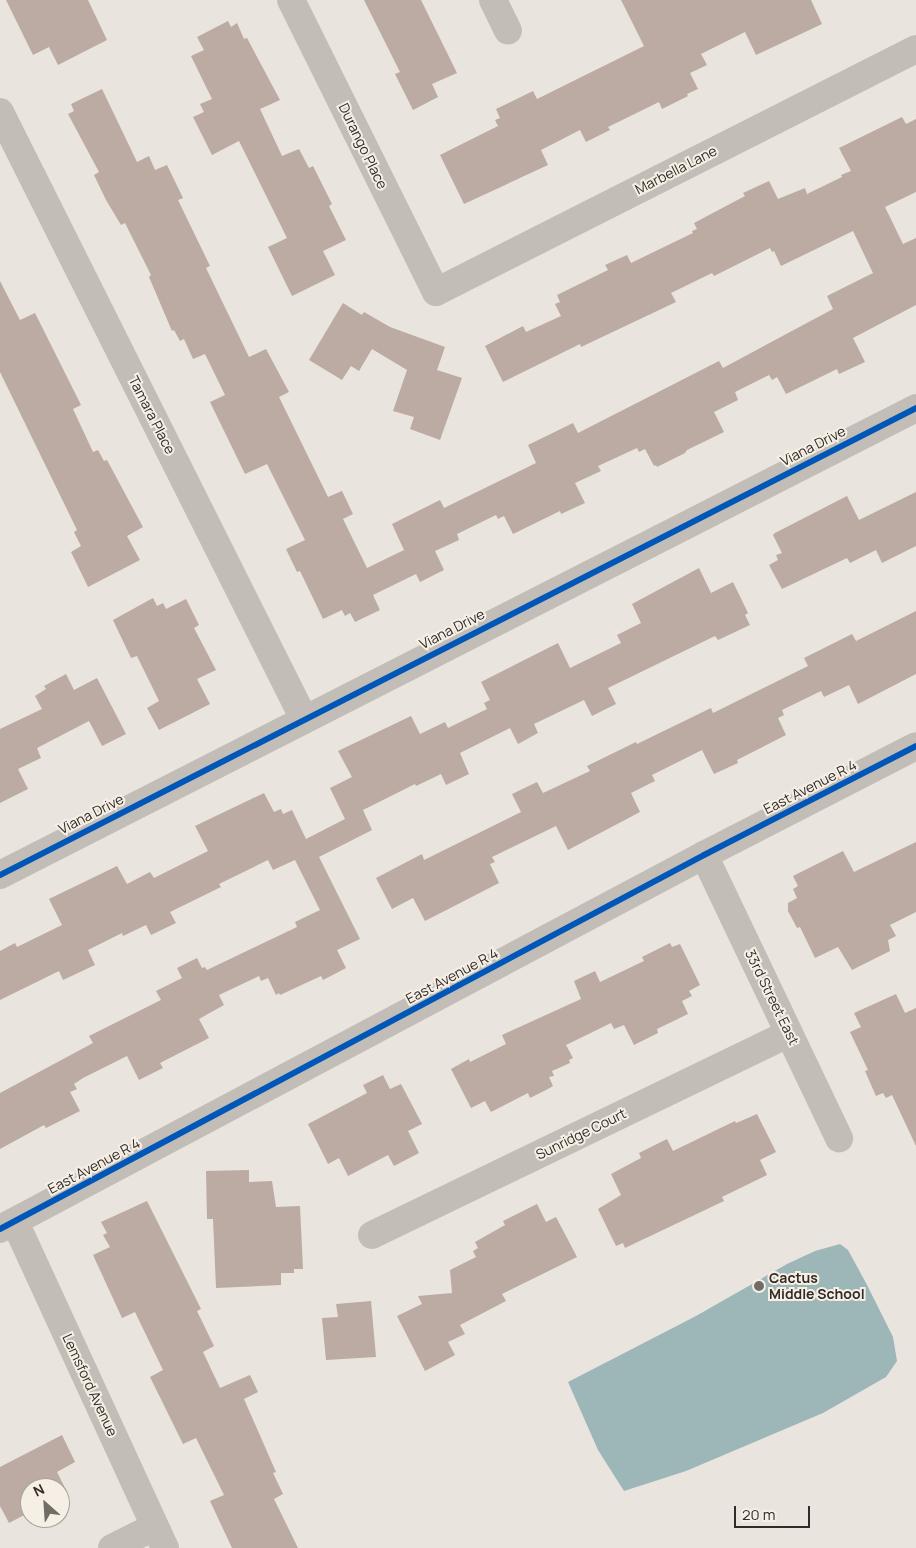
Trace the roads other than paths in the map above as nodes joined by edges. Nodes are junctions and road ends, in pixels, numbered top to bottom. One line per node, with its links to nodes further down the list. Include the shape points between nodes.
1 (290, 0): 6 (street, Durango Place)
2 (493, 0): 3 (street)
3 (508, 31)
4 (916, 49): 6 (street, Marbella Lane)
5 (0, 112): 8 (street, Tamara Place)
6 (436, 292)
7 (916, 408): 8 (street, Viana Drive)
8 (304, 718): 11 (street, Viana Drive)
9 (916, 746): 10 (street, East Avenue R 4)
10 (704, 855): 12 (street, 33rd Street East); 14 (street, East Avenue R 4)
11 (0, 875)
12 (789, 1033): 13 (street, 33rd Street East); 15 (street, Sunridge Court)
13 (840, 1138)
14 (7, 1225): 16 (street, Lemsford Avenue)
15 (372, 1235)
16 (160, 1537): 17 (street)
17 (112, 1548)

